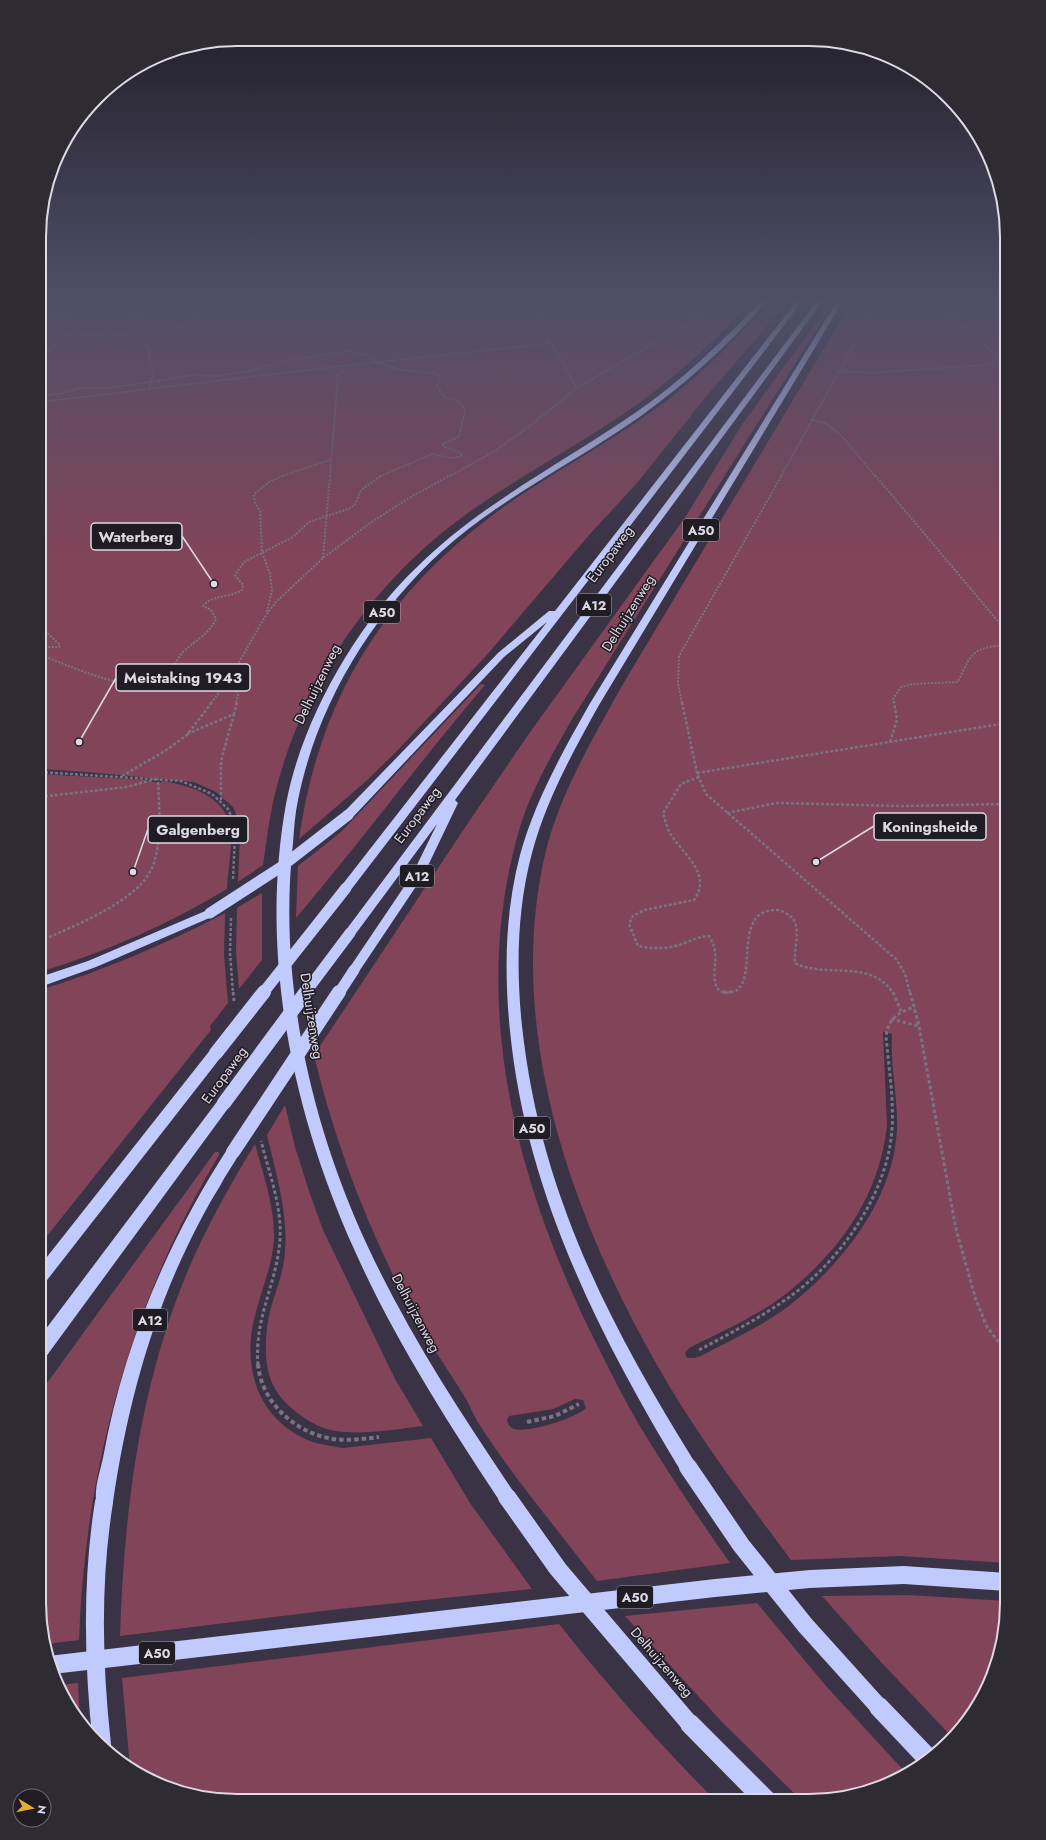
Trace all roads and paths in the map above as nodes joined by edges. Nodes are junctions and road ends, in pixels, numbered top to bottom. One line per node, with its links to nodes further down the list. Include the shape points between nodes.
1 (138, 384): 15 (path, via 111,388 81,388)
2 (150, 384): 14 (path)
3 (199, 384): 14 (path)
4 (337, 384): 18 (path)
5 (438, 384): 19 (path, via 444,397 460,401 465,410 459,437 442,444 461,453 462,456 447,458 432,454 392,470 361,490 355,505)
6 (576, 384): 13 (path)
7 (585, 384): 13 (path)
8 (679, 384): 60 (highway, Delhuijzenweg / A50, bridge, via 636,416 480,516 416,572 373,622 340,674 328,699 308,749 291,806 283,883 283,929 293,1033 304,1084 326,1162 387,1303 453,1416 558,1569 689,1723)
9 (736, 384): 22 (highway, Europaweg / A12)
10 (758, 384): 36 (highway, Europaweg / A12)
11 (790, 384): 59 (highway, Delhuijzenweg / A50, bridge, via 594,705 550,785 535,822 518,887 512,969 515,1034 533,1134 556,1210 584,1279 619,1351 652,1410 741,1545 805,1625)
12 (831, 384): 17 (path)
13 (578, 388): 21 (path, via 495,451 409,498)
14 (150, 390): 16 (path)
15 (46, 395)
16 (46, 401)
17 (812, 420): 24 (path, via 825,423 841,435); 35 (path, via 679,656 678,684)
18 (330, 460): 19 (path); 20 (path, via 274,479 261,486 254,494 255,503 260,511)
19 (326, 516): 20 (path, via 309,522 293,537); 21 (path)
20 (262, 552): 23 (path, via 270,574 272,590); 28 (path, via 244,562 235,575 243,585 237,595 206,601 203,606 211,610 216,619 213,628 183,652 165,678 155,685 136,686 115,681)
21 (323, 558): 23 (path, via 276,602)
22 (570, 598): 45 (highway, A12, bridge, via 501,655 348,815 287,865 210,913 92,964); 50 (highway, Europaweg / A12, bridge)
23 (266, 615): 29 (path)
24 (1000, 624)
25 (46, 632): 27 (path, via 60,645)
26 (1000, 645): 33 (path, via 988,646 970,656 958,682 901,687 893,699 897,720)
27 (46, 647)
28 (46, 657)
29 (230, 678): 30 (path, via 238,695); 32 (path)
30 (234, 714): 32 (path); 41 (path, via 221,760)
31 (1000, 724): 33 (path)
32 (187, 735): 37 (path)
33 (890, 742): 35 (path)
34 (46, 772): 37 (path)
35 (697, 773): 38 (path)
36 (468, 774): 51 (highway, Europaweg / A12, bridge); 58 (highway, A12, bridge, via 417,876 210,1187 160,1292 122,1406 96,1560 96,1696)
37 (122, 776): 39 (path)
38 (699, 777): 43 (path, via 706,794); 47 (path, via 681,784 664,813 670,834 696,865 699,893 694,900 684,904 644,910 633,916 629,924 638,946 658,948 681,944 698,936 709,936 716,950 715,983 718,990 733,993 744,982 751,925 762,913 777,909 795,920 795,963 805,969 839,969 878,979 892,991)
39 (158, 779): 40 (path, via 126,787); 44 (path, via 155,855 150,872 142,884 107,908)
40 (46, 796)
41 (221, 800)
42 (1000, 804): 43 (path, via 902,806 776,803)
43 (726, 813): 46 (path, via 897,960 905,974)
44 (46, 938)
45 (46, 980)
46 (915, 1007): 47 (path); 49 (path)
47 (901, 1011): 48 (path)
48 (890, 1019): 49 (path); 53 (path, via 886,1036 892,1128 886,1164 864,1215 828,1263 790,1298 747,1325)
49 (919, 1026): 52 (path, via 956,1228 976,1300 987,1327)
50 (46, 1270)
51 (46, 1343)
52 (1000, 1344)
53 (699, 1350)
54 (579, 1404): 55 (path, via 555,1416)
55 (527, 1422)
56 (1000, 1582): 57 (highway, A50, via 904,1575 803,1580 651,1595)
57 (56, 1665)
58 (101, 1737)
59 (925, 1755)
60 (760, 1794)

